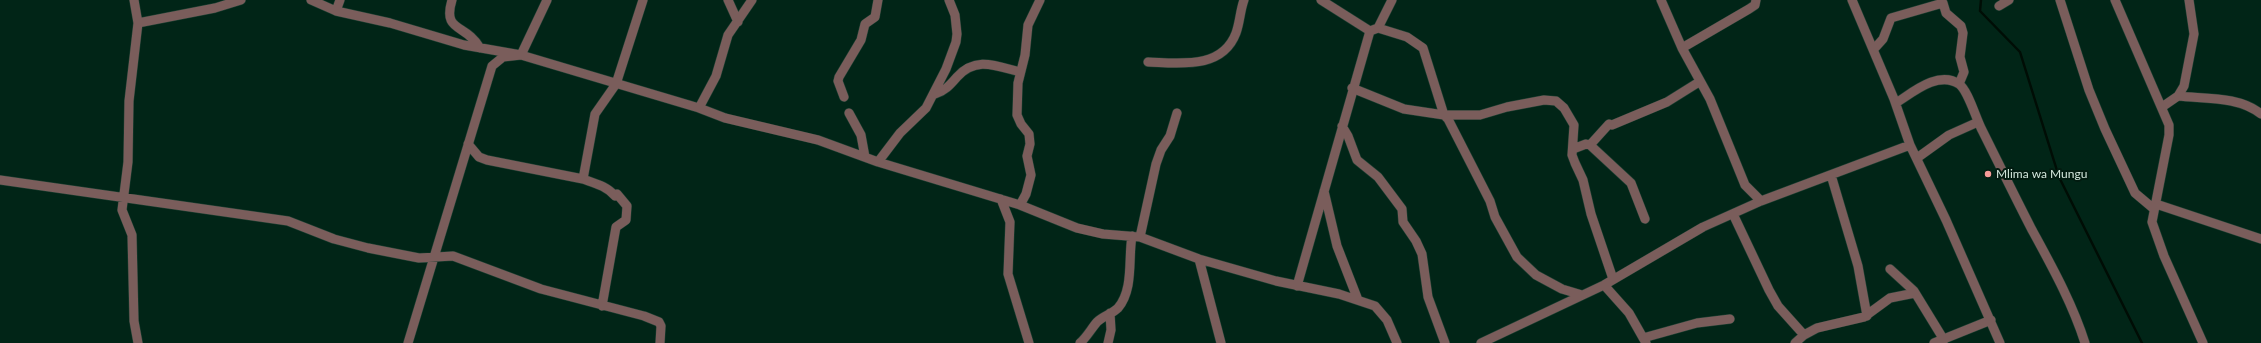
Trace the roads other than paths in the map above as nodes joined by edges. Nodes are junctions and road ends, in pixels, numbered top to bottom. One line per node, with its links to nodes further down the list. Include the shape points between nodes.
1 (134, 0): 27 (street)
2 (241, 0): 23 (street)
3 (311, 0): 25 (street)
4 (340, 0): 25 (street)
5 (452, 0): 30 (street, via 448,14 450,20 471,36)
6 (547, 0): 32 (street)
7 (643, 0): 37 (street)
8 (728, 0): 26 (street)
9 (752, 0): 26 (street)
10 (878, 0): 42 (street, via 875,17 866,24 861,40 839,77)
11 (949, 0): 40 (street, via 955,15 956,42)
12 (1040, 0): 35 (street, via 1028,25 1025,55)
13 (1244, 0): 33 (street, via 1232,40 1215,57 1199,62)
14 (1320, 0): 28 (street)
15 (1392, 0): 28 (street)
16 (1661, 0): 29 (street)
17 (1756, 0): 29 (street, via 1755,5 1749,9)
18 (1852, 0): 31 (street)
19 (2009, 0): 24 (street)
20 (2060, 0): 70 (street, via 2089,90 2105,129 2135,193)
21 (2115, 0): 44 (street)
22 (2189, 0): 41 (street, via 2194,34 2184,86)
23 (229, 2): 27 (street)
24 (1998, 6)
25 (336, 11): 30 (street, via 349,12)
26 (738, 22): 45 (street, via 728,35 716,76)
27 (138, 23): 66 (street, via 129,101 128,162)
28 (1374, 30): 39 (street); 49 (street, via 1407,37 1423,48)
29 (1682, 48): 36 (street)
30 (482, 49): 32 (street); 34 (street)
31 (1874, 49): 38 (street, via 1883,39 1891,18 1943,3 1946,13 1961,26 1963,33 1960,57 1964,72); 43 (street)
32 (520, 56): 34 (street, via 503,57); 37 (street)
33 (1148, 62)
34 (492, 66): 52 (street)
35 (1020, 72): 40 (street, via 976,64 964,69 944,90); 69 (street, via 1017,116 1029,134 1027,156 1031,176)
36 (1699, 82): 53 (street, via 1667,102 1609,124); 64 (street, via 1713,106)
37 (616, 84): 45 (street); 62 (street, via 595,114)
38 (1959, 84): 43 (street, via 1942,81 1925,84); 50 (street, via 1966,92)
39 (1352, 88): 49 (street, via 1404,109); 51 (street)
40 (935, 94): 60 (street, via 926,108 900,133)
41 (2178, 96): 44 (street); 48 (street, via 2240,102 2253,107)
42 (844, 97)
43 (1896, 103): 54 (street)
44 (2162, 107): 70 (street, via 2169,131)
45 (699, 108): 57 (street, via 725,118 818,140)
46 (1177, 112): 74 (street, via 1170,136 1156,164)
47 (849, 113): 57 (street, via 859,131)
48 (2261, 114)
49 (1444, 115): 55 (street, via 1480,115 1534,101 1552,100 1559,102 1571,116 1575,135); 83 (street, via 1456,133 1490,201 1495,217 1517,257 1536,275 1556,286)
50 (1978, 122): 58 (street, via 1949,135); 106 (street, via 2068,298)
51 (1342, 126): 65 (street); 101 (street, via 1357,160 1378,177 1402,208 1403,222 1422,254 1428,297)
52 (468, 144): 56 (street); 59 (street)
53 (1590, 145): 55 (street); 73 (street, via 1631,183)
54 (1910, 145): 58 (street); 61 (street)
55 (1573, 149): 79 (street, via 1591,214)
56 (479, 157): 59 (street); 62 (street, via 496,163)
57 (865, 158): 60 (street)
58 (1917, 158): 89 (street)
59 (463, 162): 76 (street)
60 (878, 162): 67 (street)
61 (1831, 175): 68 (street); 87 (street, via 1858,266)
62 (582, 179): 85 (street, via 609,190 615,196 617,194 627,206 626,220 616,227)
63 (0, 180): 66 (street)
64 (1747, 188): 68 (street); 71 (street)
65 (1324, 191): 81 (street); 84 (street, via 1337,246)
66 (123, 197): 76 (street, via 288,221 307,230 368,248); 93 (street, via 122,210 132,235 134,322)
67 (1001, 199): 69 (street); 96 (street, via 1010,222 1007,266 1009,282)
68 (1761, 200): 71 (street)
69 (1020, 205): 74 (street, via 1093,232)
70 (2155, 207): 75 (street); 107 (street, via 2152,222 2155,232)
71 (1746, 208): 72 (street)
72 (1733, 214): 79 (street, via 1694,231); 90 (street, via 1768,290 1778,306)
73 (1645, 219)
74 (1136, 237): 77 (street); 86 (street, via 1129,262 1130,277 1127,288 1118,308)
75 (2261, 239)
76 (433, 259): 85 (street, via 453,256 542,289); 94 (street)
77 (1198, 259): 81 (street); 99 (street)
78 (1890, 269): 82 (street)
79 (1614, 278): 80 (street)
80 (1604, 285): 83 (street); 92 (street, via 1629,313)
81 (1297, 286): 84 (street)
82 (1916, 293): 87 (street, via 1890,298); 91 (street)
83 (1582, 295): 102 (street)
84 (1358, 300): 100 (street, via 1380,310 1393,330)
85 (602, 306): 95 (street, via 658,322 662,332)
86 (1110, 313): 97 (street, via 1099,320); 98 (street, via 1111,330)
87 (1867, 316): 90 (street, via 1827,325)
88 (1730, 318): 92 (street, via 1697,323)
89 (1991, 320): 91 (street); 105 (street)
90 (1804, 335): 103 (street)
91 (1944, 340): 104 (street)
92 (1644, 341)
93 (138, 343)
94 (408, 343)
95 (660, 343)
96 (1029, 343)
97 (1080, 343)
98 (1108, 343)
99 (1221, 343)
100 (1397, 343)
101 (1445, 343)
102 (1481, 343)
103 (1795, 343)
104 (1934, 343)
105 (2000, 343)
106 (2085, 343)
107 (2203, 343)

